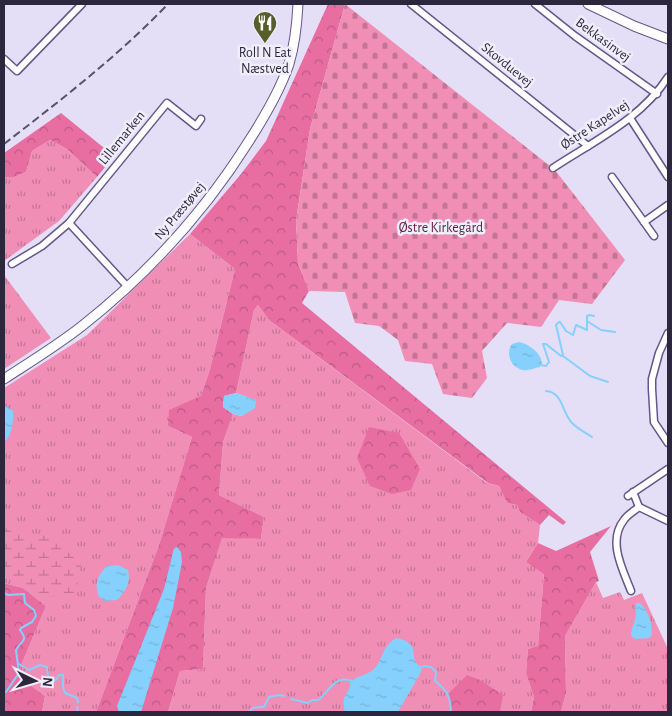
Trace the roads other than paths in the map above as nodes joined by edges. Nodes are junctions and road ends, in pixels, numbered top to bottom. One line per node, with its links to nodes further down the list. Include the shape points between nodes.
1 (82, 4): 7 (street, via 17,71)
2 (298, 4): 21 (street, Ny Præstøvej, via 289,64 258,127 228,174 197,213 166,250)
3 (411, 4): 12 (street, Skovduevej)
4 (535, 4): 9 (street, Bekkasinvej)
5 (588, 4): 6 (street)
6 (668, 39)
7 (4, 59)
8 (668, 77): 9 (street, Østre Kapelvej)
9 (656, 94): 10 (street, Østre Kapelvej)
10 (630, 118): 12 (street, Østre Kapelvej); 15 (street)
11 (201, 120): 18 (street, Lillemarken, via 196,126 167,103)
12 (588, 146): 13 (street, Østre Kapelvej)
13 (552, 168)
14 (612, 177): 17 (street)
15 (668, 177)
16 (668, 205): 17 (street)
17 (644, 222): 19 (street)
18 (69, 223): 20 (street, Lillemarken, via 42,246); 21 (street)
19 (654, 236)
20 (12, 264)
21 (128, 286): 23 (street, Ny Præstøvej, via 82,326)
22 (668, 333): 24 (street, via 652,379 654,422)
23 (4, 378)
24 (668, 443)
25 (668, 469): 26 (street, via 631,494)
26 (639, 507): 27 (street); 28 (street, via 623,520 616,539)
27 (668, 521)
28 (631, 591)

